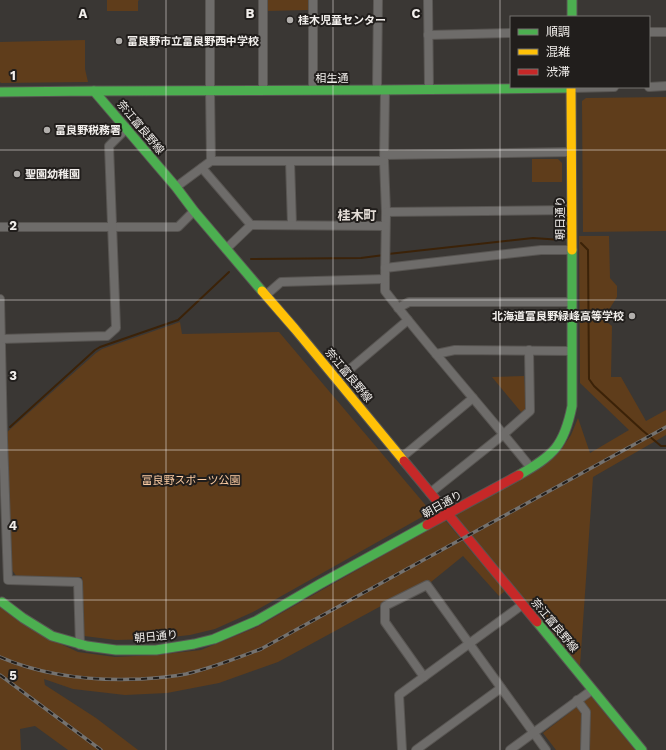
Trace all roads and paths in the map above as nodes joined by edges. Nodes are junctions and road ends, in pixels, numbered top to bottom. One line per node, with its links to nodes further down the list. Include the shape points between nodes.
1 (210, 0): 16 (street)
2 (263, 0): 17 (street)
3 (313, 0): 18 (street)
4 (378, 0): 19 (street)
5 (428, 0): 11 (street)
6 (572, 0): 7 (street)
7 (572, 16)
8 (650, 32): 9 (street)
9 (666, 32)
10 (510, 33): 11 (street)
11 (428, 35): 20 (street)
12 (666, 86): 13 (street)
13 (650, 87)
14 (524, 88): 20 (street, 相生通)
15 (571, 88): 24 (street, 朝日通り)
16 (210, 90): 17 (street, 相生通); 21 (street, 相生通); 26 (street)
17 (263, 90): 18 (street, 相生通)
18 (313, 90): 19 (street, 相生通)
19 (381, 90): 20 (street, 相生通); 25 (street)
20 (429, 90)
21 (94, 91): 22 (street); 23 (street, 奈江富良野線)
22 (0, 92)
23 (127, 128): 29 (street, 奈江富良野線); 37 (street, via 109,146)
24 (571, 152): 25 (street); 30 (street, 朝日通り)
25 (385, 158): 27 (street); 32 (street)
26 (211, 161): 27 (street); 28 (street)
27 (290, 161): 33 (street)
28 (202, 168): 29 (street); 34 (street)
29 (176, 187): 31 (street, 奈江富良野線)
30 (572, 210): 32 (street); 39 (street, 朝日通り)
31 (194, 211): 37 (street, via 178,227); 38 (street, 奈江富良野線)
32 (386, 212): 35 (street)
33 (292, 225): 34 (street); 35 (street)
34 (251, 226): 38 (street)
35 (385, 226): 40 (street)
36 (0, 227): 37 (street)
37 (112, 227): 47 (street, via 116,328 107,336)
38 (226, 248): 42 (street, 奈江富良野線)
39 (572, 250): 40 (street, via 541,250); 44 (street, 朝日通り)
40 (385, 268): 41 (street)
41 (385, 279): 42 (street, via 281,282); 45 (street, via 385,291)
42 (266, 295): 51 (street, 奈江富良野線)
43 (0, 299): 47 (street)
44 (572, 302): 45 (street, via 409,302); 49 (street, 朝日通り)
45 (398, 308): 46 (street)
46 (408, 320): 50 (street); 51 (street)
47 (1, 339): 61 (street, via 8,580 78,582)
48 (529, 350): 49 (street); 50 (street, via 455,350); 53 (street, via 530,411)
49 (572, 351): 55 (street, 朝日通り, via 572,406 568,424 556,448)
50 (436, 354): 52 (street)
51 (337, 380): 54 (street, 奈江富良野線)
52 (473, 398): 53 (street); 54 (street)
53 (504, 434): 55 (street); 56 (street)
54 (401, 458): 56 (street, 奈江富良野線)
55 (531, 468): 57 (street, 朝日通り)
56 (430, 493): 57 (street, 奈江富良野線)
57 (447, 514): 59 (street, 奈江富良野線); 61 (street, 朝日通り, via 256,621 214,639 156,650 116,650)
58 (2, 602): 61 (street, 朝日通り, via 52,636)
59 (522, 605): 60 (street); 64 (street, 奈江富良野線)
60 (469, 643): 62 (street); 62 (street, via 427,585 385,606 385,622); 63 (street)
61 (80, 645)
62 (424, 677): 67 (street, via 399,695)
63 (501, 688): 66 (street); 68 (street)
64 (592, 690): 65 (street); 72 (street, 奈江富良野線)
65 (577, 700): 66 (street); 71 (street, via 586,712)
66 (533, 733): 69 (street); 70 (street)
67 (402, 750)
68 (416, 750)
69 (510, 750)
70 (546, 750)
71 (585, 750)
72 (642, 750)

